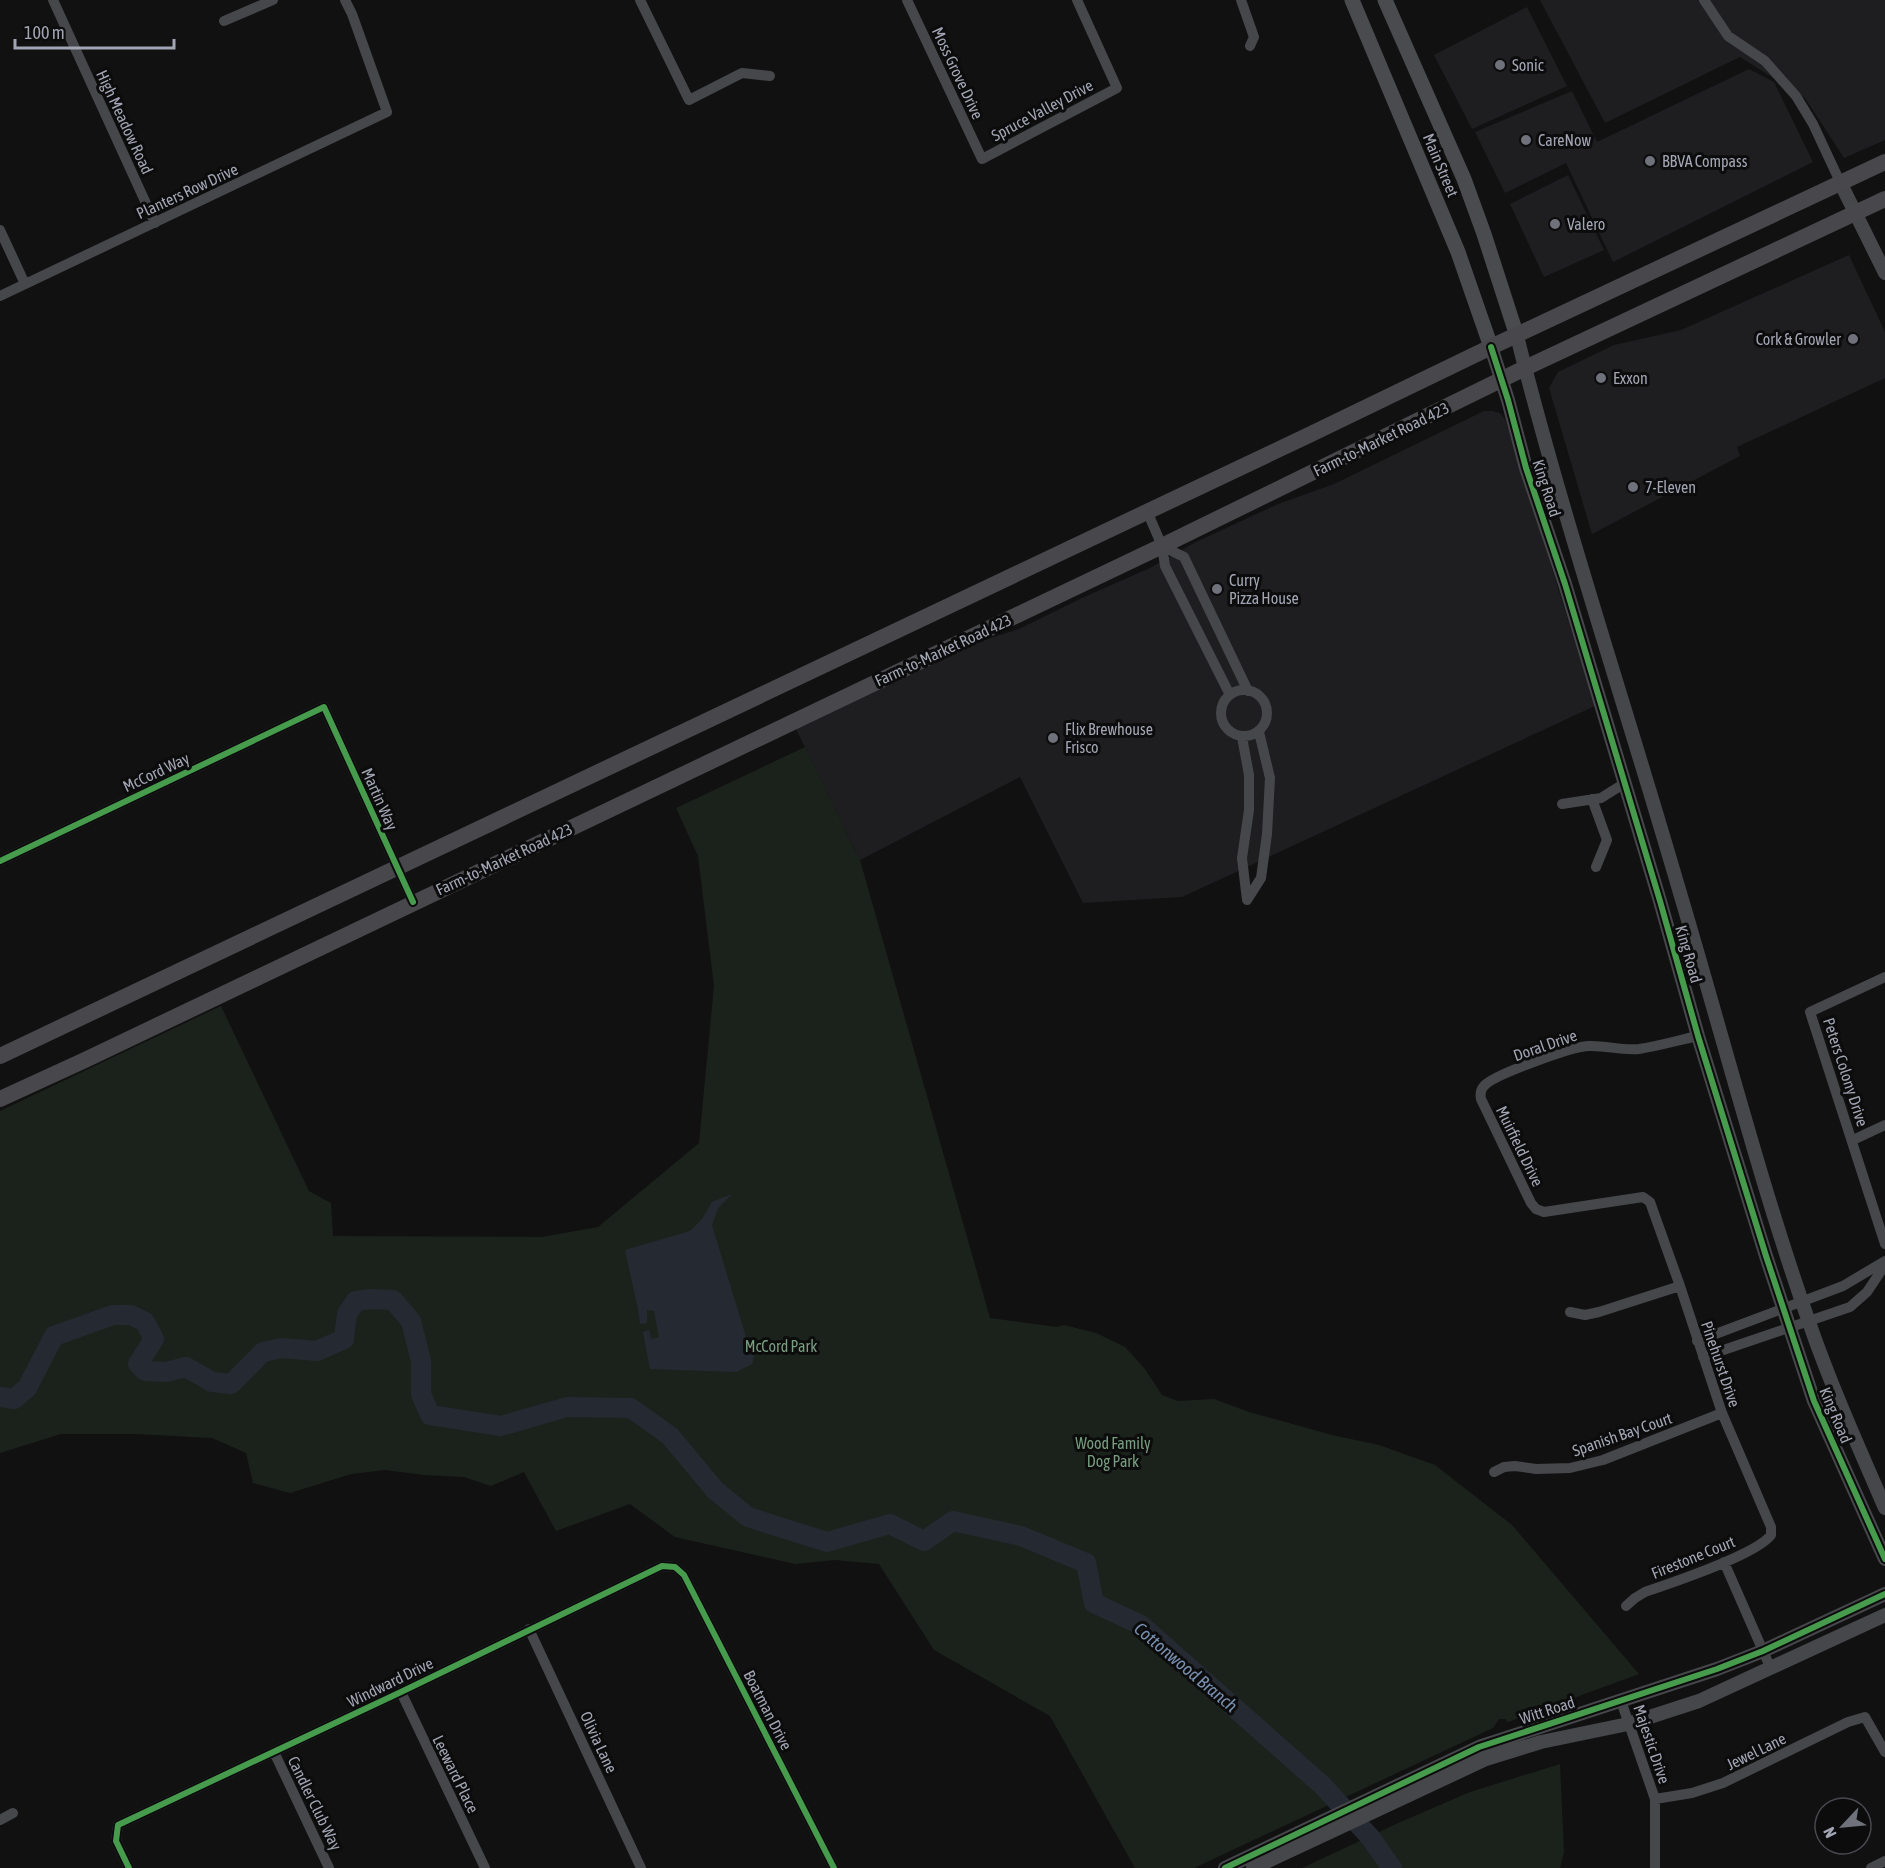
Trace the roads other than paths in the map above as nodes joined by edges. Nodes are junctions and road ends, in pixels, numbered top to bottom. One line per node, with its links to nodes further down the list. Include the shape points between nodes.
1 (53, 0): 19 (street, High Meadow Road)
2 (273, 0): 11 (street)
3 (345, 0): 19 (street, Planters Row Drive, via 387,112)
4 (640, 0): 13 (street, via 688,99 742,73)
5 (907, 0): 14 (street, Moss Grove Drive)
6 (1077, 0): 14 (street, Spruce Valley Drive, via 1117,88)
7 (1241, 0): 12 (street, via 1254,37)
8 (1352, 0): 25 (main road, Main Street, via 1458,252)
9 (1385, 0): 24 (main road, Main Street, via 1464,179)
10 (1704, 0): 16 (street, via 1728,36 1765,62 1796,96)
11 (224, 21)
12 (1250, 46)
13 (770, 76)
14 (982, 159)
15 (1885, 162): 16 (main road)
16 (1841, 184): 18 (street); 24 (main road)
17 (1885, 199): 18 (main road, Farm-to-Market Road 423)
18 (1855, 213): 21 (street); 26 (main road, Farm-to-Market Road 423)
19 (156, 223): 22 (street, Planters Row Drive)
20 (0, 230): 22 (street)
21 (1885, 273)
22 (25, 284): 23 (street, Planters Row Drive)
23 (0, 296)
24 (1517, 336): 25 (main road); 26 (street, King Road)
25 (1491, 347): 27 (street, King Road); 28 (main road)
26 (1525, 368): 27 (main road, Farm-to-Market Road 423); 29 (street, King Road)
27 (1501, 379): 30 (street, King Road); 31 (main road, Farm-to-Market Road 423)
28 (1147, 511): 31 (street); 42 (main road)
29 (1570, 528): 30 (street); 37 (street, King Road)
30 (1549, 535): 38 (street, King Road)
31 (1162, 546): 32 (street, via 1184,557); 33 (street, via 1165,566); 44 (main road, Farm-to-Market Road 423)
32 (1248, 691): 33 (street); 35 (street, via 1261,697 1267,710)
33 (1230, 695): 36 (street, via 1221,716 1228,730)
34 (324, 707): 41 (street, McCord Way); 42 (street, Martin Way)
35 (1259, 732): 36 (street); 36 (street, via 1270,778 1267,834 1261,878 1247,900 1242,858 1249,775)
36 (1242, 736)
37 (1646, 777): 38 (street); 46 (street, King Road)
38 (1625, 783): 39 (street, via 1601,798); 47 (street, King Road)
39 (1592, 799): 40 (street); 43 (street, via 1606,840)
40 (1563, 804)
41 (0, 861)
42 (396, 867): 44 (street, Martin Way); 48 (main road)
43 (1596, 867)
44 (413, 903): 50 (main road, Farm-to-Market Road 423)
45 (1885, 977): 52 (street, Peters Colony Drive, via 1810,1012)
46 (1719, 1030): 47 (street); 57 (street, King Road)
47 (1698, 1036): 49 (street, Doral Drive, via 1638,1049 1575,1048 1502,1076); 58 (street, King Road)
48 (0, 1056)
49 (1480, 1093): 53 (street, Muirfield Drive, via 1536,1209 1544,1212 1643,1197)
50 (0, 1099)
51 (1885, 1125): 52 (street)
52 (1852, 1140): 54 (street, Peters Colony Drive)
53 (1648, 1200): 56 (street, Pinehurst Drive)
54 (1885, 1244)
55 (1885, 1263): 57 (street); 60 (street, via 1867,1292 1850,1307)
56 (1680, 1286): 59 (street, via 1599,1312); 62 (street, Pinehurst Drive)
57 (1803, 1302): 58 (street); 60 (street, King Road)
58 (1784, 1309): 61 (street, King Road); 62 (street)
59 (1570, 1312)
60 (1809, 1322): 61 (street); 66 (street, King Road, via 1834,1392)
61 (1790, 1328): 63 (street); 68 (street, King Road, via 1814,1401)
62 (1697, 1341): 63 (street, Pinehurst Drive)
63 (1703, 1357): 64 (street, Pinehurst Drive)
64 (1722, 1413): 65 (street, Spanish Bay Court, via 1603,1460 1570,1468 1515,1466); 67 (street, Pinehurst Drive, via 1768,1518)
65 (1494, 1472)
66 (1885, 1508)
67 (1771, 1535): 69 (street, Firestone Court, via 1763,1544)
68 (1885, 1559)
69 (1724, 1563): 72 (street, Firestone Court, via 1645,1592); 75 (street)
70 (675, 1567): 74 (street, Windward Drive, via 662,1566); 92 (street, Boatman Drive, via 684,1575)
71 (1885, 1594): 75 (street, Witt Road)
72 (1626, 1606)
73 (1885, 1615): 76 (street, Witt Road)
74 (529, 1629): 77 (street, Windward Drive); 91 (street, Olivia Lane)
75 (1763, 1651): 76 (street); 78 (street, Witt Road)
76 (1772, 1669): 79 (street, Witt Road, via 1699,1701)
77 (400, 1692): 81 (street, Windward Drive); 90 (street, Leeward Place)
78 (1622, 1701): 79 (street, Majestic Drive); 80 (street, Witt Road)
79 (1628, 1724): 80 (street, Witt Road); 83 (street, Majestic Drive)
80 (1495, 1749): 86 (street, Witt Road, via 1462,1769)
81 (274, 1752): 88 (street, Windward Drive, via 118,1826 116,1841); 89 (street, Candler Club Way)
82 (1885, 1752): 83 (street, Jewel Lane, via 1866,1717 1848,1722 1723,1784)
83 (1655, 1799): 95 (street, Majestic Drive)
84 (12, 1814): 85 (street)
85 (0, 1820)
86 (1275, 1850): 93 (street, Witt Road); 94 (street, Witt Road)
87 (1885, 1861): 96 (street)
88 (129, 1868)
89 (329, 1868)
90 (485, 1868)
91 (641, 1868)
92 (834, 1868)
93 (1225, 1868)
94 (1253, 1868)
95 (1655, 1868)
96 (1871, 1868)

